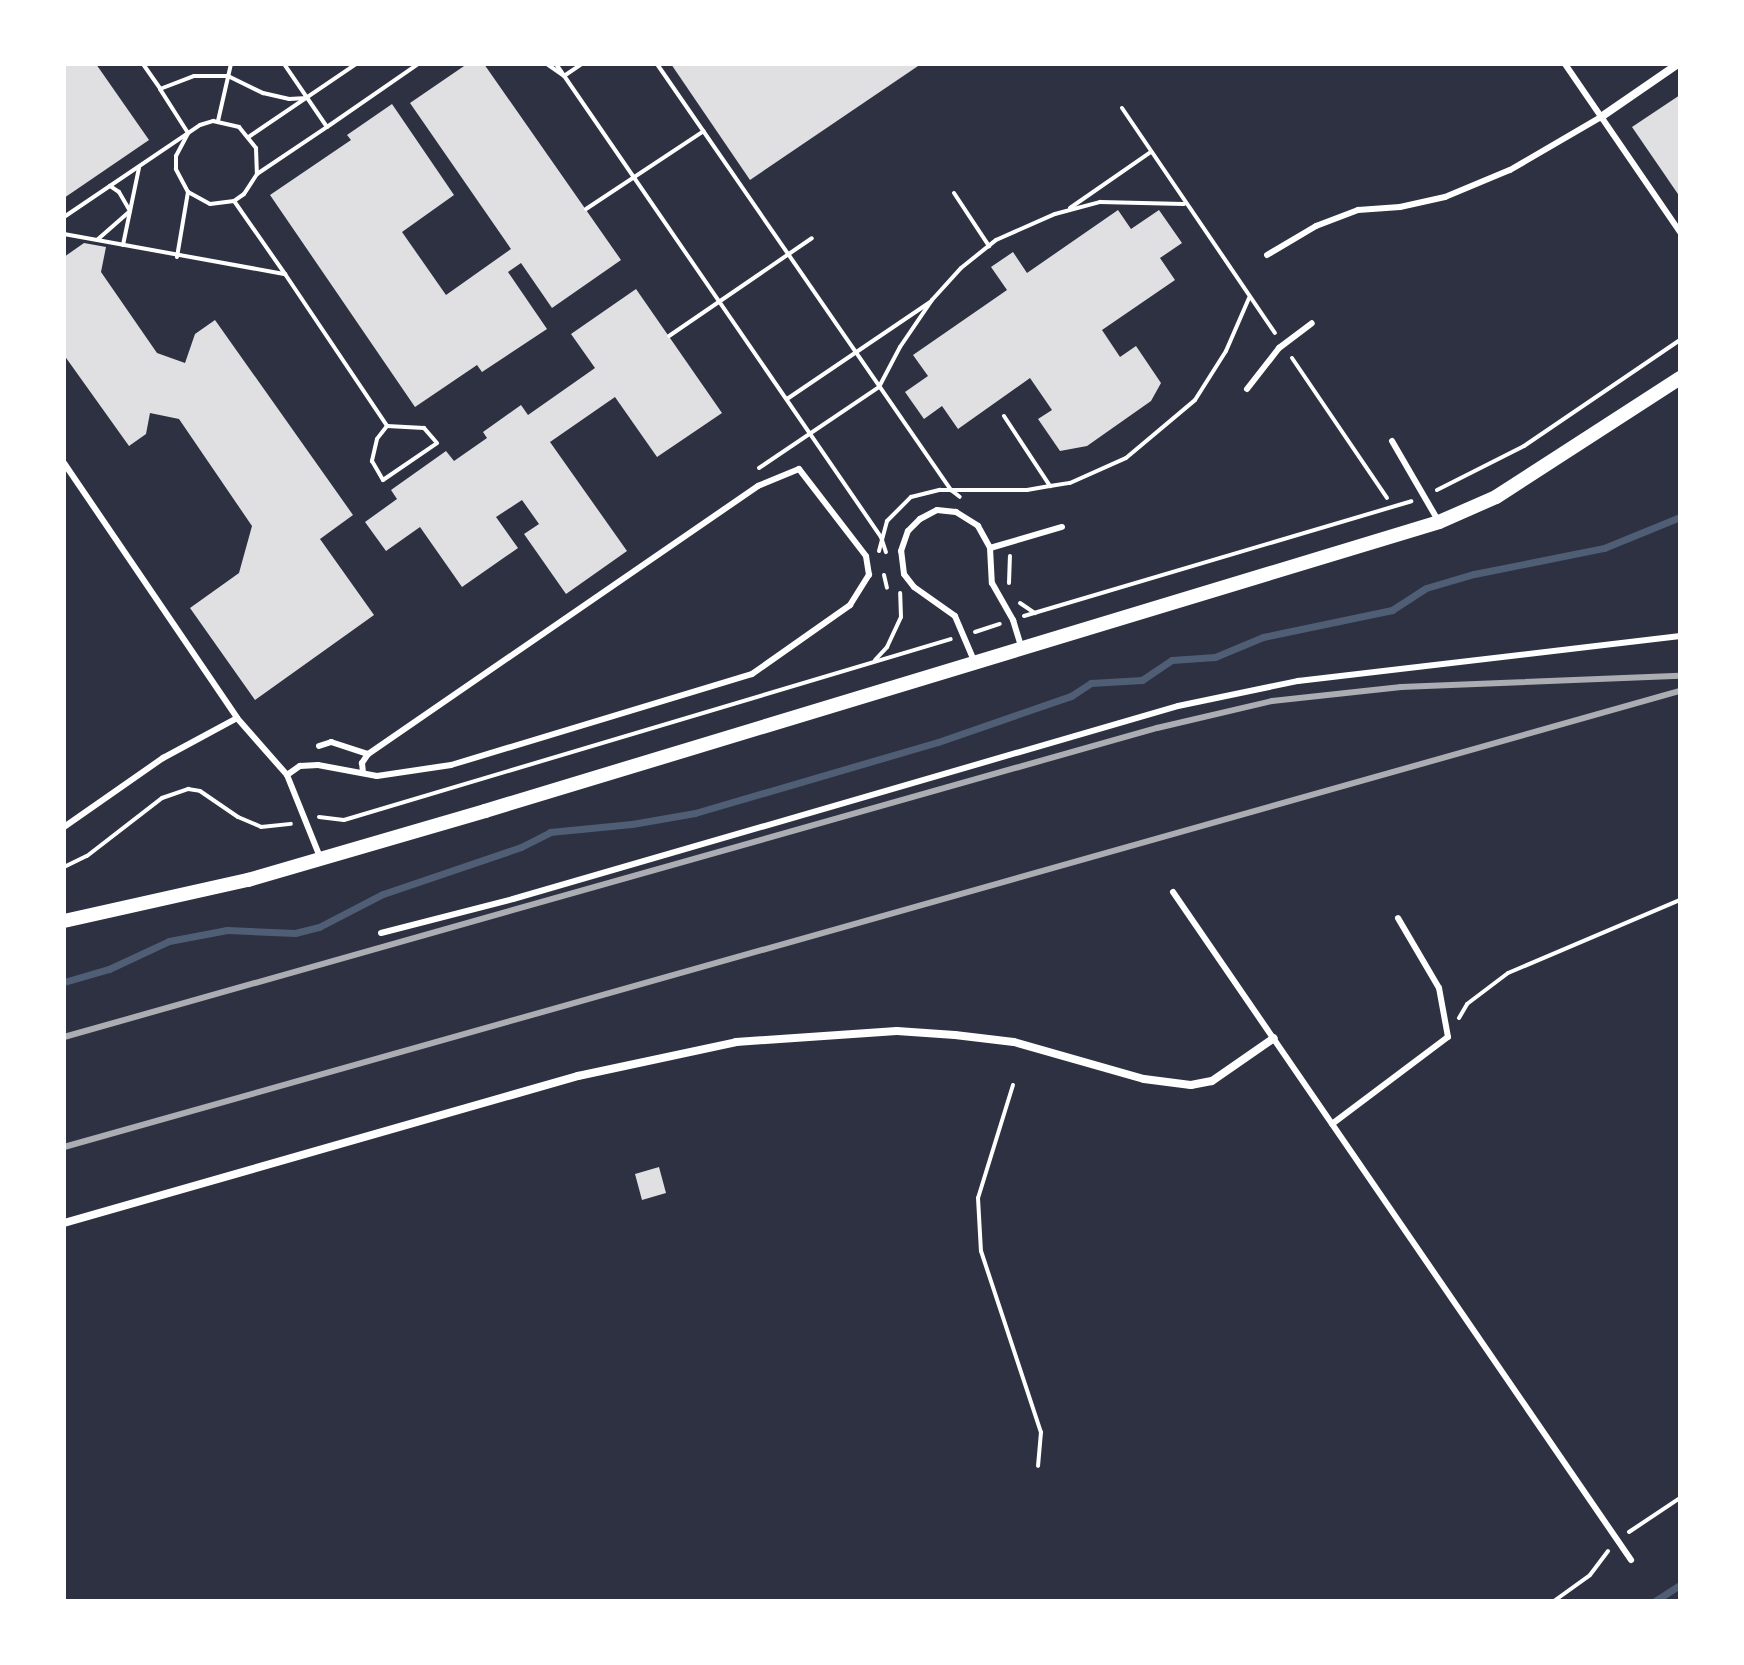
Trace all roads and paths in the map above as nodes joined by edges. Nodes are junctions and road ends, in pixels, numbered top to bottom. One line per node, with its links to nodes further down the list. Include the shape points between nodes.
1 (143, 64): 14 (path)
2 (231, 64): 12 (path)
3 (284, 64): 15 (path)
4 (356, 64): 15 (path)
5 (418, 64): 19 (path)
6 (547, 64): 13 (path)
7 (556, 64): 13 (path)
8 (582, 64): 13 (path)
9 (657, 64): 20 (path)
10 (1565, 64): 17 (lane)
11 (1674, 65): 17 (street)
12 (228, 76): 14 (path, via 194,76); 15 (path, via 263,93); 18 (path)
13 (564, 76): 26 (path)
14 (160, 89): 21 (path)
15 (307, 98): 19 (path); 22 (path)
16 (1122, 108): 23 (path)
17 (1601, 117): 36 (lane); 43 (lane, via 1496,176 1445,197 1358,210 1316,226)
18 (218, 121): 21 (path); 22 (path)
19 (327, 127): 25 (path)
20 (705, 131): 26 (path); 42 (path)
21 (188, 133): 24 (path); 28 (path, via 176,156 176,169)
22 (250, 136): 25 (path, via 259,161)
23 (1151, 152): 31 (path); 34 (path)
24 (139, 165): 27 (path); 33 (path)
25 (257, 174): 30 (path)
26 (635, 176): 32 (path); 48 (path)
27 (110, 186): 33 (path); 35 (path)
28 (188, 192): 30 (path, via 210,204); 44 (path)
29 (954, 193): 41 (path)
30 (234, 201): 45 (path)
31 (1184, 204): 34 (path, via 1100,202); 46 (path)
32 (586, 209)
33 (130, 211): 39 (path); 40 (path)
34 (1064, 211): 41 (path)
35 (64, 217)
36 (1680, 232)
37 (64, 234): 39 (path)
38 (812, 238): 42 (path)
39 (97, 240): 40 (path)
40 (123, 246): 44 (path)
41 (989, 246): 47 (path)
42 (789, 255): 48 (path); 53 (path)
43 (1267, 255)
44 (177, 257): 45 (path)
45 (285, 274): 60 (path)
46 (1249, 298): 50 (path); 65 (path, via 1226,351 1195,400 1126,458 1070,483)
47 (932, 300): 53 (path); 56 (path)
48 (720, 301): 51 (path); 58 (path)
49 (1312, 323): 57 (lane, via 1279,348)
50 (1275, 333)
51 (669, 336)
52 (1680, 340): 67 (path, via 1524,446)
53 (856, 352): 56 (path); 58 (path)
54 (1292, 358): 68 (path)
55 (1680, 378): 70 (street, via 1496,497)
56 (879, 387): 61 (path); 66 (path)
57 (1247, 389)
58 (787, 399): 61 (path)
59 (1004, 416): 65 (path)
60 (387, 426): 60 (path, via 377,439 372,461 383,480 437,443 424,428)
61 (810, 434): 64 (path); 72 (path)
62 (1392, 441): 67 (lane)
63 (64, 463): 89 (lane)
64 (748, 476)
65 (1050, 486): 66 (path)
66 (951, 490): 69 (path, via 965,501); 72 (path, via 911,497 887,521)
67 (1426, 495): 70 (lane); 82 (path)
68 (1387, 498)
69 (947, 499)
70 (1439, 522): 86 (street)
71 (1062, 527): 74 (lane)
72 (881, 537): 73 (path, via 888,555); 76 (path)
73 (890, 540)
74 (1008, 543): 75 (lane); 80 (path)
75 (990, 548): 83 (lane, via 992,583); 84 (lane, via 978,526 956,512 937,510 908,531 901,551 904,574 955,616)
76 (879, 555)
77 (882, 566): 79 (path)
78 (897, 586): 87 (path, via 901,617)
79 (887, 588)
80 (1010, 592)
81 (1016, 598): 82 (path)
82 (1035, 613): 83 (path)
83 (1013, 620): 84 (path); 86 (lane)
84 (964, 635): 87 (path); 88 (lane)
85 (1680, 636): 102 (lane, via 1298,681 1178,706)
86 (1022, 649): 88 (street)
87 (874, 661): 94 (path, via 344,820)
88 (975, 663): 96 (street)
89 (237, 718): 93 (lane); 95 (lane, via 163,758)
90 (319, 746): 91 (lane, via 331,742)
91 (368, 754): 92 (lane); 92 (lane, via 758,486 799,469 866,556 869,575 850,605 752,674 451,765 377,776)
92 (363, 772): 93 (lane, via 300,766)
93 (287, 775): 94 (lane)
94 (308, 820): 96 (lane); 97 (path, via 261,827 188,789 162,798 87,856)
95 (64, 827)
96 (320, 857): 101 (street, via 248,880)
97 (64, 867)
98 (1173, 892): 104 (lane)
99 (1680, 900): 103 (path, via 1508,973 1467,1004)
100 (1398, 918): 103 (lane, via 1439,988)
101 (64, 921)
102 (381, 933)
103 (1448, 1037): 106 (lane)
104 (1274, 1038): 106 (lane); 107 (street, via 1212,1081 1191,1085 1144,1079 1014,1042 955,1035 897,1031 736,1042 578,1076)
105 (1013, 1085): 108 (path, via 978,1211 981,1251 1041,1432)
106 (1332, 1124): 109 (lane)
107 (64, 1223)
108 (1038, 1466)
109 (1631, 1560)

